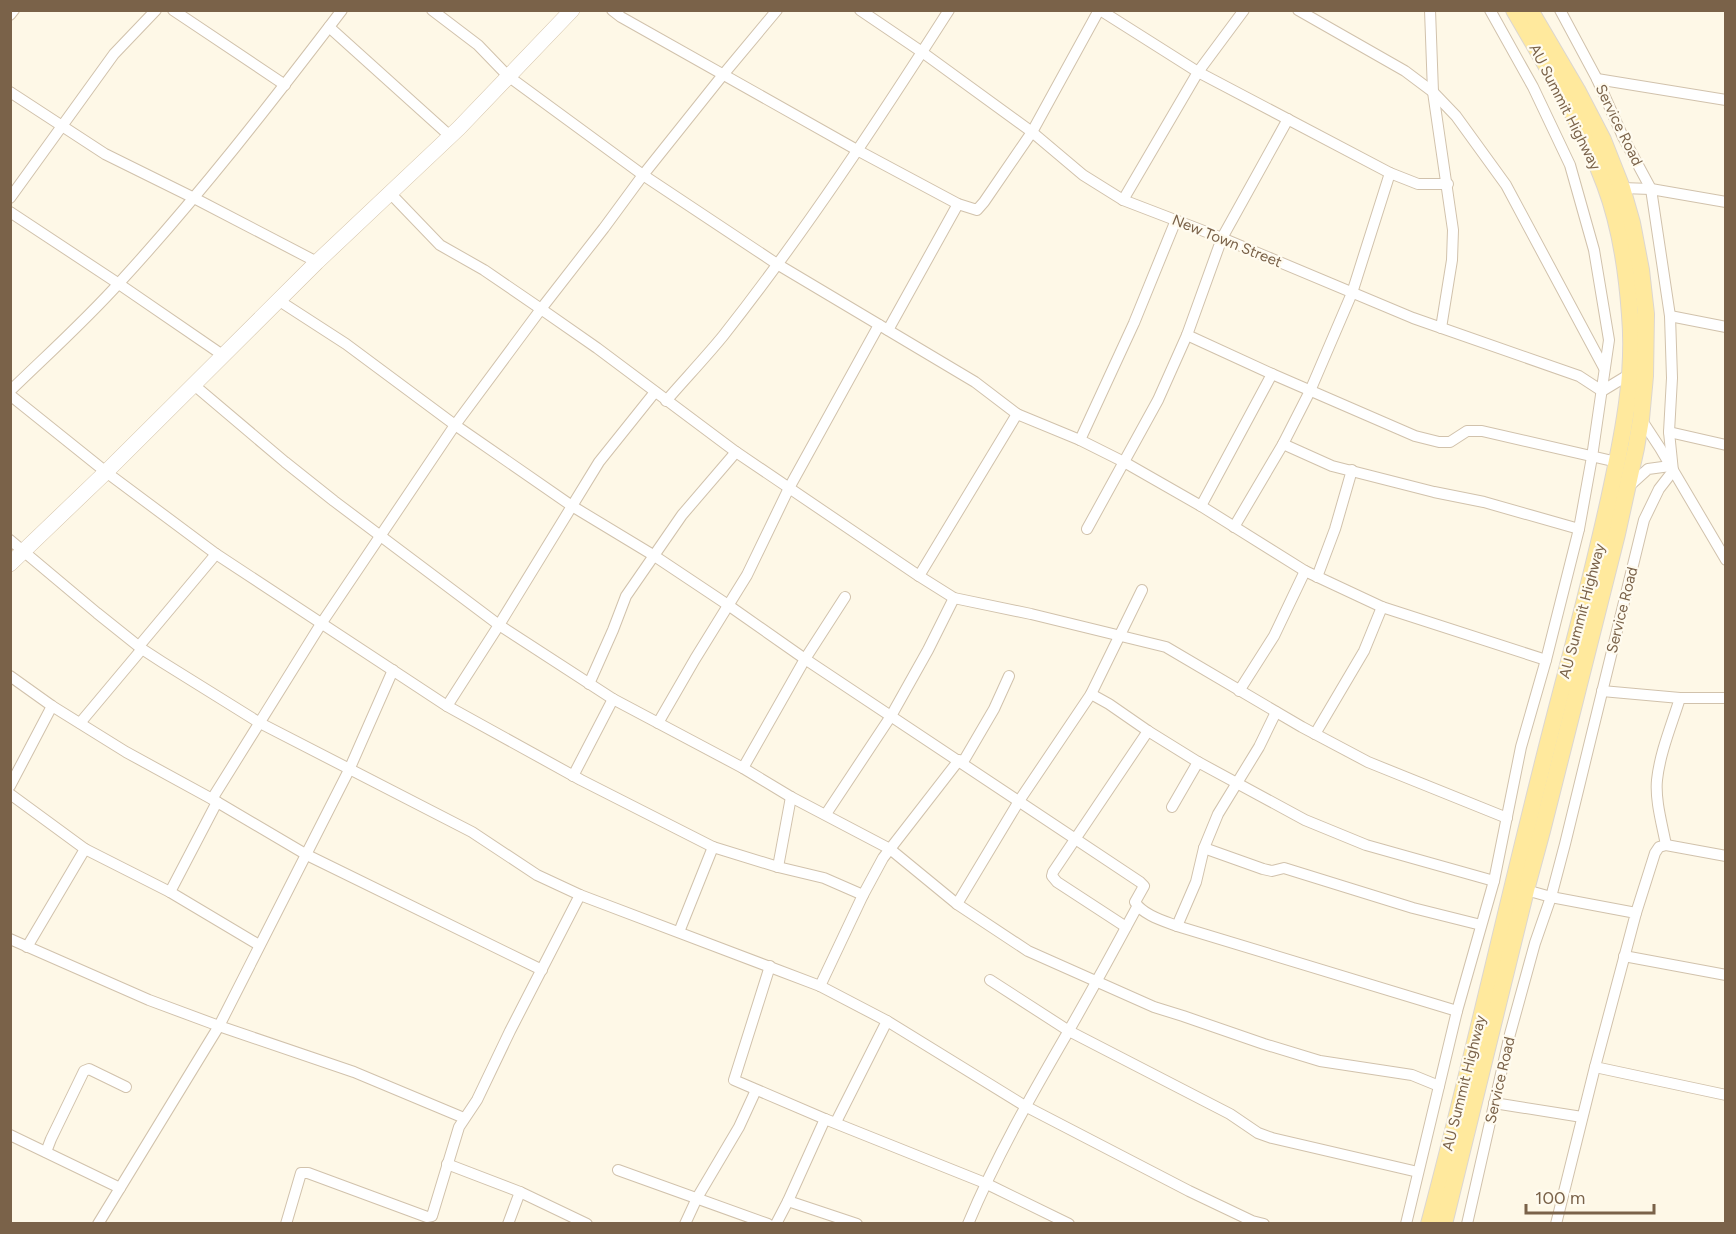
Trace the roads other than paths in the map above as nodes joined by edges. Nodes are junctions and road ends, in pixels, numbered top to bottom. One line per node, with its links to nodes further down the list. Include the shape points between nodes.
1 (14, 10): 19 (street)
2 (156, 10): 31 (street, via 114,54)
3 (173, 10): 26 (street)
4 (342, 10): 20 (street)
5 (432, 10): 23 (street, via 478,45)
6 (572, 10): 23 (street)
7 (612, 10): 24 (street)
8 (777, 10): 24 (street)
9 (860, 10): 21 (street, New Town Street)
10 (949, 10): 21 (street)
11 (1100, 10): 22 (street); 32 (street)
12 (1244, 10): 22 (street)
13 (1430, 10): 27 (street)
14 (1490, 10): 61 (street, via 1570,165 1594,250 1609,340)
15 (1514, 10): 63 (main road, AU Summit Highway, via 1563,95 1606,188 1625,273)
16 (1530, 10): 38 (main road, AU Summit Highway, via 1603,140)
17 (1560, 10): 25 (street, Service Road)
18 (1299, 11): 27 (street, via 1405,71)
19 (10, 15)
20 (329, 27): 26 (street); 33 (street)
21 (922, 52): 32 (street, New Town Street); 34 (street)
22 (1198, 72): 30 (street); 43 (street)
23 (508, 76): 33 (street); 36 (street)
24 (722, 76): 34 (street); 36 (street)
25 (1597, 80): 29 (street); 39 (street, Service Road)
26 (285, 85): 42 (street)
27 (1433, 92): 37 (street); 61 (street, via 1456,116 1506,185)
28 (10, 93): 31 (street)
29 (1725, 100)
30 (1288, 119): 35 (street); 48 (street)
31 (63, 126): 41 (street); 42 (street, via 105,154)
32 (1032, 132): 43 (street, New Town Street, via 1083,175); 45 (street, via 977,210)
33 (450, 136): 40 (street)
34 (857, 150): 45 (street); 50 (street)
35 (1390, 173): 37 (street, via 1418,184); 52 (street)
36 (643, 175): 50 (street); 54 (street)
37 (1448, 184): 58 (street, via 1452,260)
38 (1622, 188): 39 (street); 71 (main road, AU Summit Highway, via 1641,270 1646,314)
39 (1651, 189): 44 (street); 55 (street, Service Road)
40 (390, 193): 49 (street); 54 (street, via 440,244)
41 (10, 198)
42 (194, 198): 49 (street); 51 (street)
43 (1124, 200): 47 (street, New Town Street)
44 (1725, 202)
45 (958, 204): 57 (street)
46 (10, 212): 51 (street)
47 (1176, 220): 48 (street, New Town Street); 74 (street)
48 (1222, 237): 52 (street, New Town Street); 59 (street)
49 (317, 262): 53 (street)
50 (777, 264): 57 (street); 69 (street, via 722,337)
51 (119, 284): 60 (street); 68 (street)
52 (1352, 293): 58 (street, New Town Street); 65 (street)
53 (278, 300): 60 (street); 72 (street, via 346,344)
54 (541, 309): 67 (street); 72 (street)
55 (1670, 316): 56 (street); 73 (street, Service Road)
56 (1725, 327)
57 (883, 328): 70 (street, via 975,382); 84 (street)
58 (1441, 328): 66 (street, New Town Street, via 1580,376)
59 (1187, 335): 62 (street); 79 (street)
60 (224, 356): 64 (street)
61 (1604, 368): 66 (street)
62 (1272, 374): 65 (street); 87 (street)
63 (1630, 374): 66 (street); 80 (main road, AU Summit Highway)
64 (194, 385): 83 (street); 91 (street)
65 (1310, 391): 75 (street); 78 (street, via 1438,442 1450,442 1467,431 1482,431)
66 (1602, 391): 78 (street)
67 (655, 392): 69 (street); 86 (street, via 599,462)
68 (10, 393): 83 (street)
69 (666, 401): 77 (street)
70 (1017, 414): 74 (street); 99 (street)
71 (1641, 419): 81 (street); 85 (main road, AU Summit Highway)
72 (455, 425): 86 (street); 91 (street)
73 (1669, 432): 76 (street); 81 (street, Service Road)
74 (1080, 440): 79 (street)
75 (1283, 444): 82 (street, via 1332,466); 88 (street)
76 (1725, 445)
77 (736, 452): 84 (street); 95 (street)
78 (1592, 456): 80 (street); 89 (street)
79 (1124, 462): 87 (street); 90 (street)
80 (1617, 462): 213 (main road, AU Summit Highway)
81 (1671, 468): 85 (street, via 1648,469); 96 (street); 117 (street, Service Road, via 1644,520)
82 (1352, 470): 89 (street); 100 (street)
83 (106, 472): 93 (street); 94 (street)
84 (789, 488): 99 (street); 104 (street)
85 (1627, 488): 155 (main road, AU Summit Highway)
86 (572, 506): 95 (street); 107 (street)
87 (1201, 506): 88 (street)
88 (1234, 527): 98 (street)
89 (1579, 528): 111 (street)
90 (1088, 529)
91 (381, 537): 106 (street); 107 (street)
92 (10, 540): 93 (street)
93 (24, 550): 97 (street); 109 (street)
94 (216, 554): 106 (street); 109 (street)
95 (653, 555): 104 (street); 115 (street, via 626,596)
96 (1725, 560)
97 (10, 564)
98 (1305, 572): 100 (street); 116 (street, via 1274,636)
99 (919, 576): 103 (street)
100 (1317, 577): 105 (street)
101 (1143, 590): 108 (street)
102 (845, 597): 110 (street)
103 (954, 598): 108 (street); 125 (street)
104 (728, 605): 110 (street); 128 (street)
105 (1382, 607): 111 (street); 130 (street, via 1364,651)
106 (321, 624): 112 (street); 127 (street)
107 (499, 625): 115 (street); 123 (street)
108 (1121, 636): 116 (street, via 1166,647); 118 (street)
109 (140, 648): 126 (street); 127 (street)
110 (805, 659): 125 (street); 133 (street)
111 (1546, 660): 144 (street, via 1521,747)
112 (393, 670): 123 (street); 134 (street)
113 (10, 676): 122 (street)
114 (1009, 676): 131 (street, via 994,709)
115 (589, 684): 121 (street)
116 (1239, 691): 124 (street)
117 (1602, 691): 119 (street); 159 (street, Service Road)
118 (1091, 694): 129 (street); 141 (street)
119 (1680, 698): 120 (street); 146 (street, via 1657,780)
120 (1725, 698)
121 (614, 699): 128 (street); 135 (street)
122 (52, 706): 126 (street); 137 (street)
123 (447, 706): 135 (street)
124 (1276, 712): 130 (street); 136 (street)
125 (891, 716): 131 (street); 143 (street)
126 (80, 723): 140 (street)
127 (260, 723): 134 (street); 140 (street)
128 (658, 723): 133 (street)
129 (1148, 731): 132 (street); 145 (street)
130 (1315, 734): 144 (street, via 1368,762)
131 (961, 761): 141 (street); 150 (street)
132 (1198, 762): 136 (street); 142 (street)
133 (743, 768): 139 (street)
134 (349, 770): 151 (street); 157 (street, via 472,832 537,875)
135 (573, 776): 147 (street)
136 (1236, 783): 148 (street); 154 (street, via 1305,820 1366,845)
137 (10, 786)
138 (10, 794): 149 (street)
139 (791, 797): 143 (street); 153 (street)
140 (215, 801): 151 (street); 156 (street)
141 (1019, 801): 145 (street); 160 (street)
142 (1172, 807)
143 (826, 814): 150 (street)
144 (1507, 818): 154 (street)
145 (1075, 838): 161 (street, via 1144,886 1135,902); 165 (street, via 1053,872 1054,879)
146 (1666, 845): 152 (street); 162 (street, via 1655,853)
147 (713, 847): 153 (street); 166 (street)
148 (1204, 848): 163 (street, via 1263,869 1284,868); 164 (street, via 1196,882)
149 (85, 849): 156 (street); 169 (street)
150 (890, 849): 158 (street); 160 (street)
151 (307, 855): 168 (street); 172 (street)
152 (1725, 856)
153 (778, 867): 158 (street, via 824,878)
154 (1494, 881): 163 (street)
155 (1526, 890): 159 (street); 214 (main road, AU Summit Highway)
156 (170, 892): 168 (street)
157 (580, 895): 166 (street); 172 (street)
158 (863, 895): 176 (street)
159 (1551, 897): 162 (street); 186 (street, Service Road, via 1535,943)
160 (957, 904): 175 (street, via 1028,951)
161 (1137, 906): 164 (street); 165 (street)
162 (1636, 913): 170 (street)
163 (1480, 925): 177 (street)
164 (1177, 926): 177 (street)
165 (1126, 927): 175 (street)
166 (679, 932): 171 (street)
167 (10, 939): 169 (street)
168 (259, 945): 179 (street)
169 (27, 946): 179 (street)
170 (1624, 956): 173 (street); 181 (street)
171 (770, 966): 176 (street); 184 (street, via 734,1080)
172 (542, 970): 189 (street, via 477,1100)
173 (1725, 975)
174 (990, 980): 180 (street)
175 (1096, 983): 180 (street); 182 (street, via 1154,1007 1320,1061 1412,1076)
176 (820, 986): 178 (street)
177 (1456, 1011): 182 (street)
178 (887, 1021): 187 (street); 190 (street)
179 (219, 1026): 189 (street, via 354,1072); 197 (street)
180 (1069, 1031): 187 (street); 195 (street, via 1230,1114 1258,1133)
181 (1595, 1067): 185 (street); 188 (street)
182 (1439, 1086): 195 (street)
183 (126, 1087): 192 (street, via 89,1069 84,1071)
184 (756, 1090): 190 (street); 199 (street)
185 (1725, 1095)
186 (1494, 1103): 188 (street); 215 (street, Service Road)
187 (1025, 1106): 196 (street); 211 (street, via 1189,1191)
188 (1582, 1117): 216 (street)
189 (464, 1118): 193 (street)
190 (830, 1121): 196 (street); 200 (street)
191 (10, 1135): 192 (street)
192 (46, 1152): 197 (street)
193 (447, 1164): 198 (street); 202 (street, via 432,1216 300,1173)
194 (618, 1170): 199 (street)
195 (1418, 1172): 212 (street)
196 (985, 1183): 209 (street); 210 (street)
197 (120, 1188): 201 (street)
198 (520, 1192): 203 (street); 204 (street)
199 (697, 1198): 205 (street); 206 (street)
200 (788, 1201): 207 (street); 208 (street)
201 (98, 1224)
202 (286, 1224)
203 (508, 1224)
204 (587, 1224)
205 (685, 1224)
206 (768, 1224)
207 (776, 1224)
208 (857, 1224)
209 (968, 1224)
210 (1069, 1224)
211 (1264, 1224)
212 (1406, 1224)
213 (1429, 1224)
214 (1444, 1224)
215 (1467, 1224)
216 (1556, 1224)

